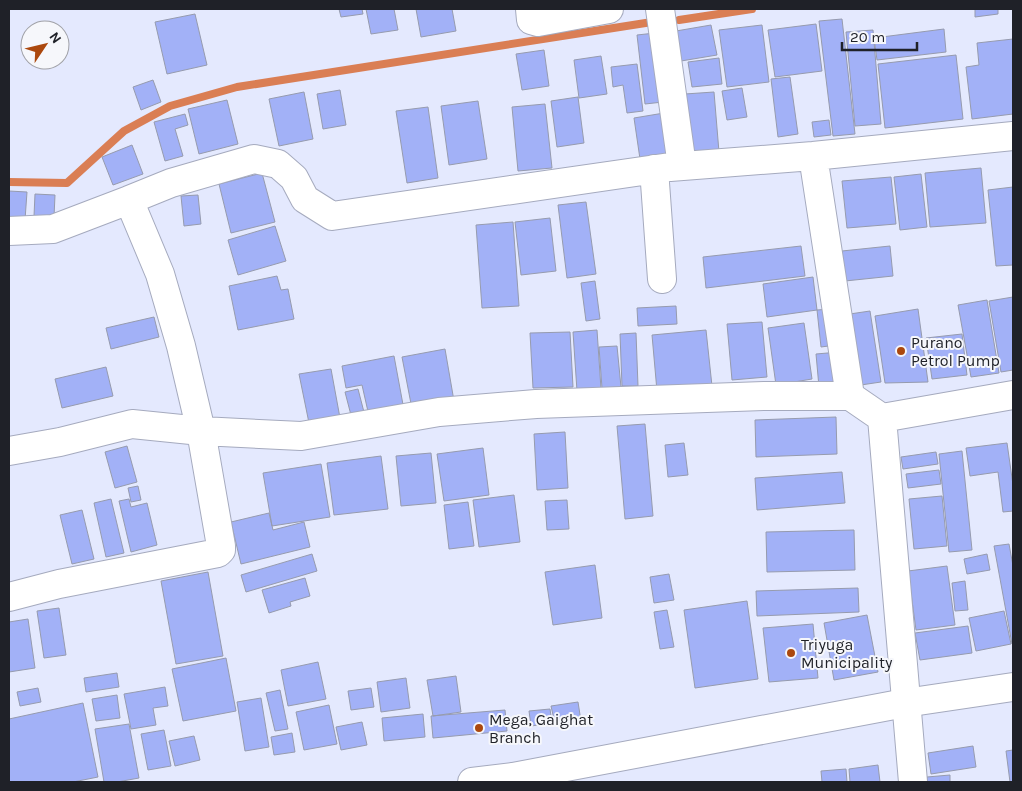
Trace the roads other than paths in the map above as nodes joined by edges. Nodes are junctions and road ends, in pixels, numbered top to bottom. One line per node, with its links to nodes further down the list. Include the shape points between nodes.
1 (530, 9): 2 (street, via 532,20 538,22)
2 (609, 9)
3 (660, 9): 6 (street)
4 (1013, 136): 5 (street)
5 (813, 156): 6 (street); 12 (street)
6 (682, 166): 7 (street)
7 (654, 169): 8 (street, via 332,216 305,199 294,178 278,164 254,158 171,183); 10 (street)
8 (128, 200): 9 (street, via 54,228); 14 (street, via 160,274)
9 (9, 230)
10 (662, 279)
11 (1013, 395): 13 (street)
12 (850, 396): 13 (street); 14 (street, via 536,404 439,412 301,436)
13 (882, 418): 18 (street)
14 (201, 431): 15 (street, via 132,424); 16 (street, via 221,550)
15 (9, 451)
16 (9, 597)
17 (1013, 687): 18 (street)
18 (905, 703): 19 (street); 20 (street)
19 (472, 782)
20 (912, 782)

